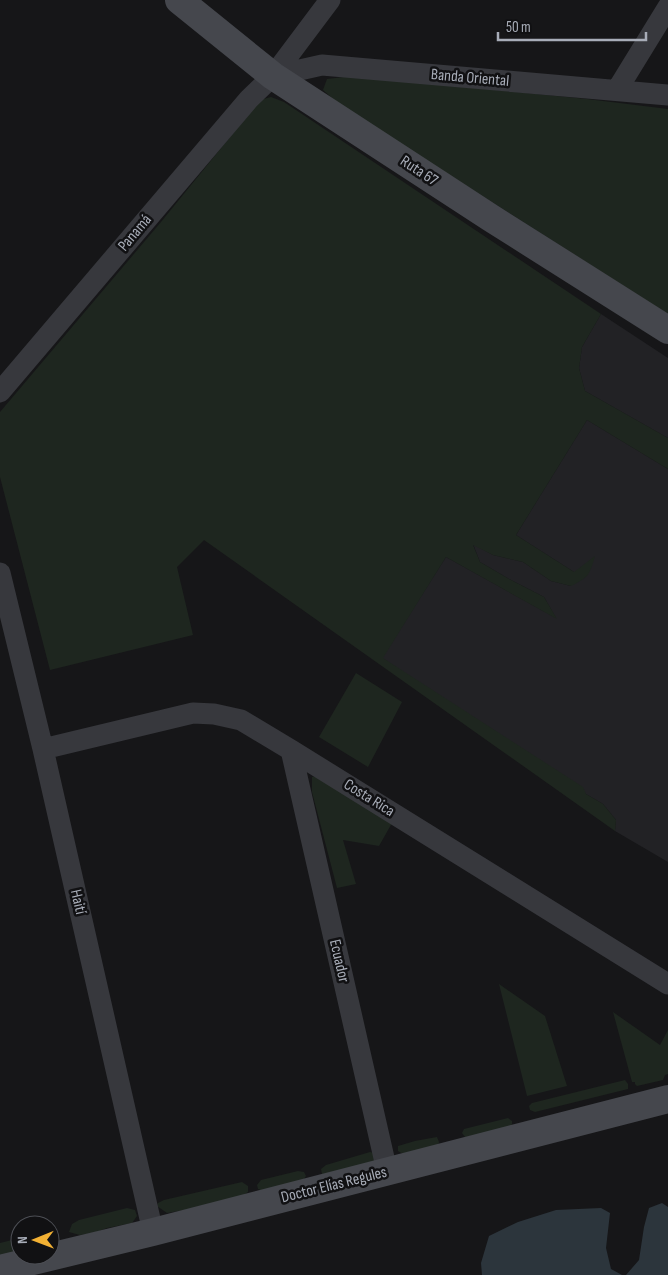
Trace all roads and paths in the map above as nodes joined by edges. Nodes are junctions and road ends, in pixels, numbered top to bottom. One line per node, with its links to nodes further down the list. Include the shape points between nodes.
1 (179, 0): 4 (street, Ruta 67)
2 (330, 0): 4 (street, Panamá)
3 (668, 7): 5 (street)
4 (273, 76): 5 (street, Banda Oriental, via 322,65); 7 (street, Ruta 67); 8 (street, Panamá, via 249,98)
5 (617, 90): 6 (street, Banda Oriental)
6 (668, 96)
7 (668, 330)
8 (0, 392)
9 (0, 573): 10 (street, Haití)
10 (43, 749): 11 (street, Costa Rica, via 193,713 241,720); 15 (street, Haití)
11 (292, 750): 12 (street, Costa Rica); 14 (street, Ecuador)
12 (668, 984)
13 (668, 1099): 14 (street, Doctor Elías Regules)
14 (387, 1171): 15 (street, Doctor Elías Regules)
15 (153, 1232): 16 (street, Doctor Elías Regules)
16 (0, 1269)

